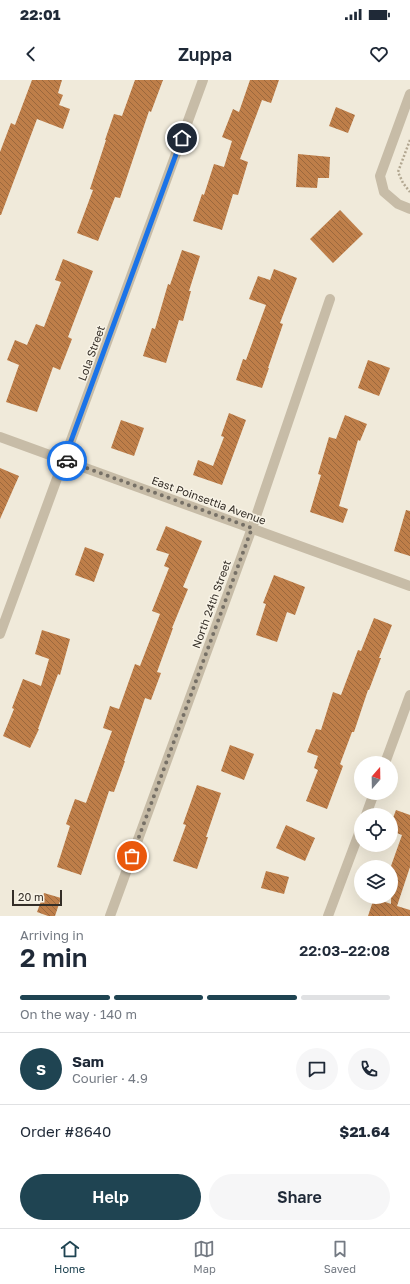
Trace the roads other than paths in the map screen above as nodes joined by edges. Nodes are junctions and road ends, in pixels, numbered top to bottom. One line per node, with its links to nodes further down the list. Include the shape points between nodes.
1 (203, 80): 6 (street, Lola Street)
2 (410, 94): 3 (street, via 380,176 384,192 398,204)
3 (410, 209)
4 (330, 299): 7 (street, North 24th Street)
5 (0, 437): 6 (street, East Poinsettia Avenue)
6 (64, 460): 7 (street, East Poinsettia Avenue); 9 (street, Lola Street)
7 (252, 528): 8 (street, East Poinsettia Avenue); 13 (street, North 24th Street)
8 (410, 586)
9 (0, 634)
10 (410, 695): 11 (street)
11 (388, 756)
12 (354, 847): 14 (street)
13 (110, 916)
14 (328, 916)

